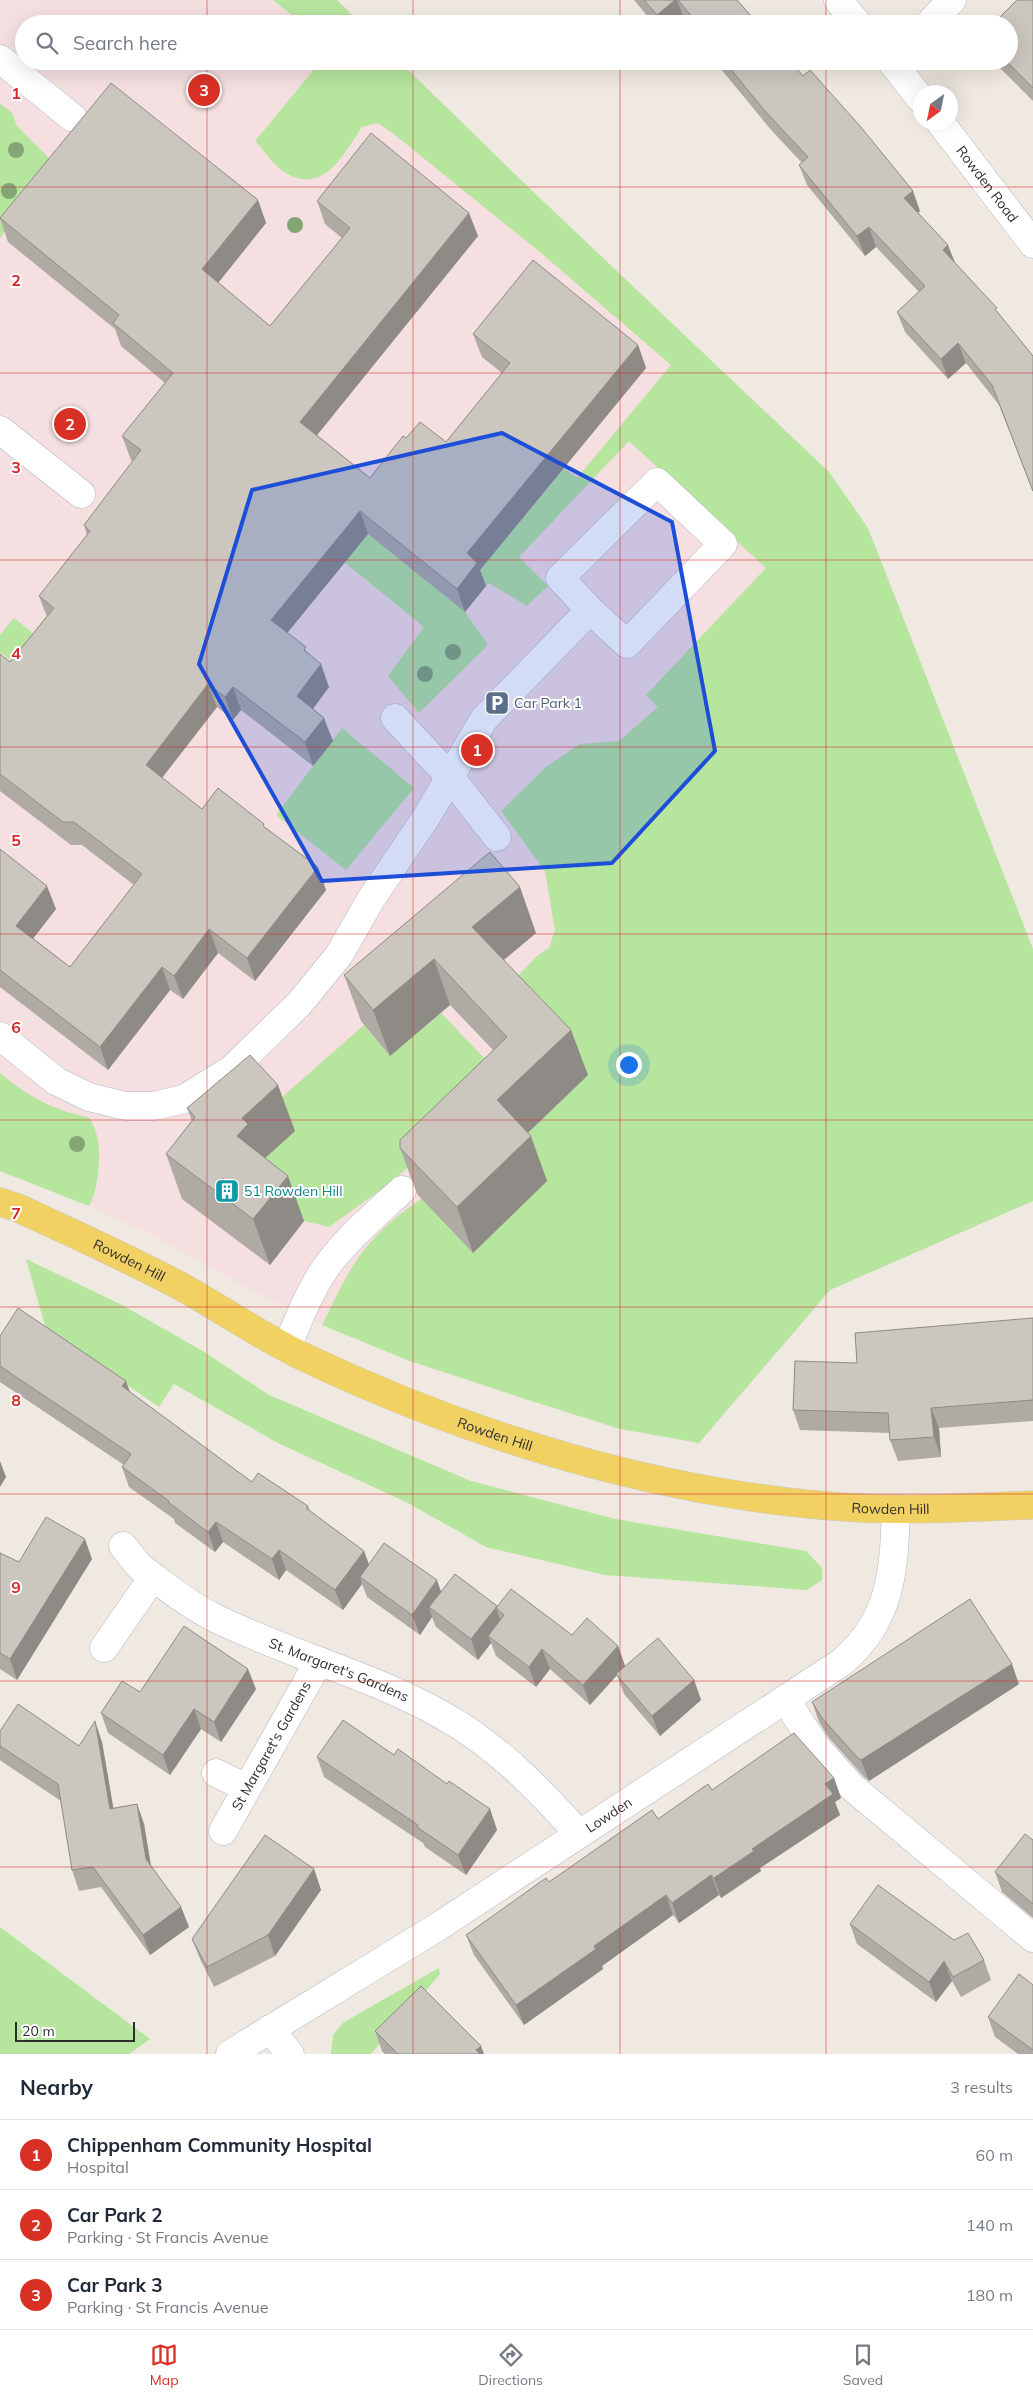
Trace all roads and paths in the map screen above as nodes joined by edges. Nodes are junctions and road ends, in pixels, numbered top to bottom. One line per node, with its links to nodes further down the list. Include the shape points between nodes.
1 (838, 0): 3 (street)
2 (952, 0): 4 (street)
3 (850, 15)
4 (938, 15)
5 (0, 59): 8 (street)
6 (898, 70): 7 (street)
7 (913, 89)
8 (73, 118)
9 (946, 130): 10 (street, Rowden Road)
10 (1033, 244)
11 (0, 430): 12 (street)
12 (81, 494)
13 (590, 610): 13 (street, via 627,644 723,544 657,482 560,578); 15 (street, via 484,719)
14 (395, 718): 15 (street)
15 (450, 778): 16 (street); 17 (street, via 371,899 339,955 317,984 232,1069 184,1099 154,1106 125,1106 89,1097 56,1081)
16 (498, 837)
17 (0, 1036)
18 (402, 1190): 20 (street, via 332,1259 306,1303)
19 (0, 1202): 20 (main road, Rowden Hill, via 110,1250)
20 (287, 1347): 22 (main road, Rowden Hill, via 335,1371 438,1413 575,1458 660,1479 760,1497 809,1504)
21 (1033, 1505): 22 (main road, Rowden Hill)
22 (896, 1509): 27 (street, Lowden, via 892,1579 872,1629 842,1662)
23 (123, 1546): 24 (street, St. Margaret's Gardens)
24 (153, 1577): 25 (street); 26 (street, St. Margaret's Gardens, via 212,1616)
25 (104, 1648)
26 (319, 1661): 29 (street, St Margaret's Gardens); 31 (street, St. Margaret's Gardens, via 408,1698 485,1742 519,1770)
27 (785, 1699): 31 (street, Lowden); 32 (street, via 817,1748 852,1788)
28 (216, 1773): 29 (street)
29 (247, 1788): 30 (street, St Margaret's Gardens)
30 (223, 1831)
31 (578, 1834): 33 (street, Lowden, via 436,1928)
32 (1033, 1938)
33 (270, 2028): 34 (street, Lowden); 35 (street)
34 (230, 2054)
35 (290, 2054)

